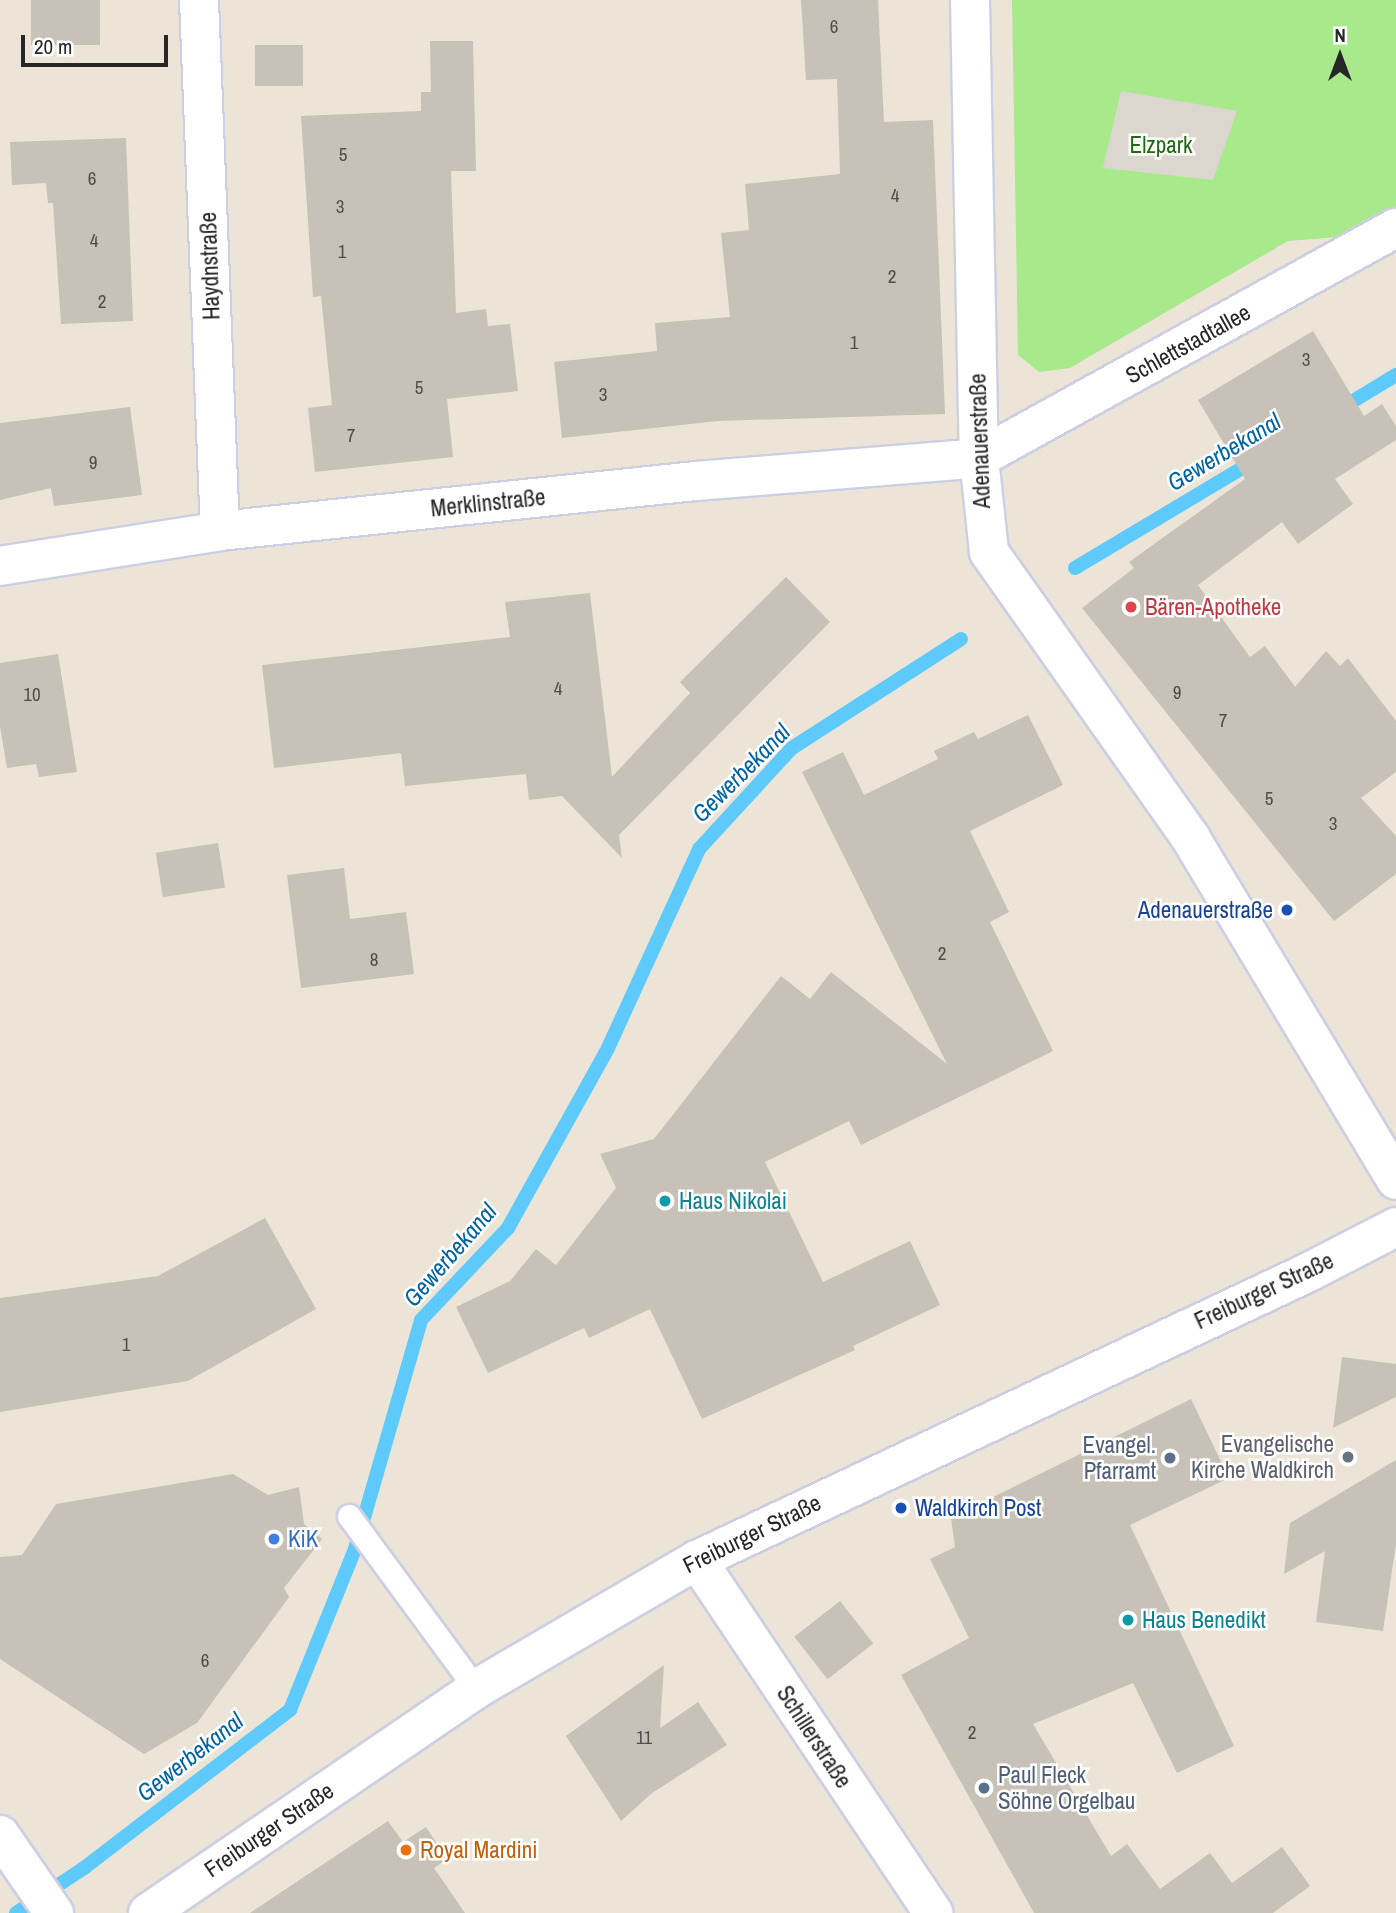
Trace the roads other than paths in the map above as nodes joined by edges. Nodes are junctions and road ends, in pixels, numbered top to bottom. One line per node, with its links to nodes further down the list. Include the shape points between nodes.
1 (199, 0): 5 (street, Haydnstraße)
2 (970, 0): 4 (street, Adenauerstraße)
3 (1396, 228): 4 (street, Schlettstadtallee)
4 (979, 458): 5 (street, Merklinstraße, via 695,481); 7 (street, Adenauerstraße, via 989,552 1190,837)
5 (220, 531): 6 (street, Merklinstraße)
6 (0, 566)
7 (1396, 1180)
8 (1396, 1227): 10 (street, Freiburger Straße)
9 (349, 1516): 11 (lane)
10 (697, 1560): 11 (street, Freiburger Straße); 15 (street, Schillerstraße)
11 (476, 1689): 14 (street, Freiburger Straße)
12 (10, 1847): 13 (street)
13 (54, 1913)
14 (148, 1913)
15 (933, 1913)

